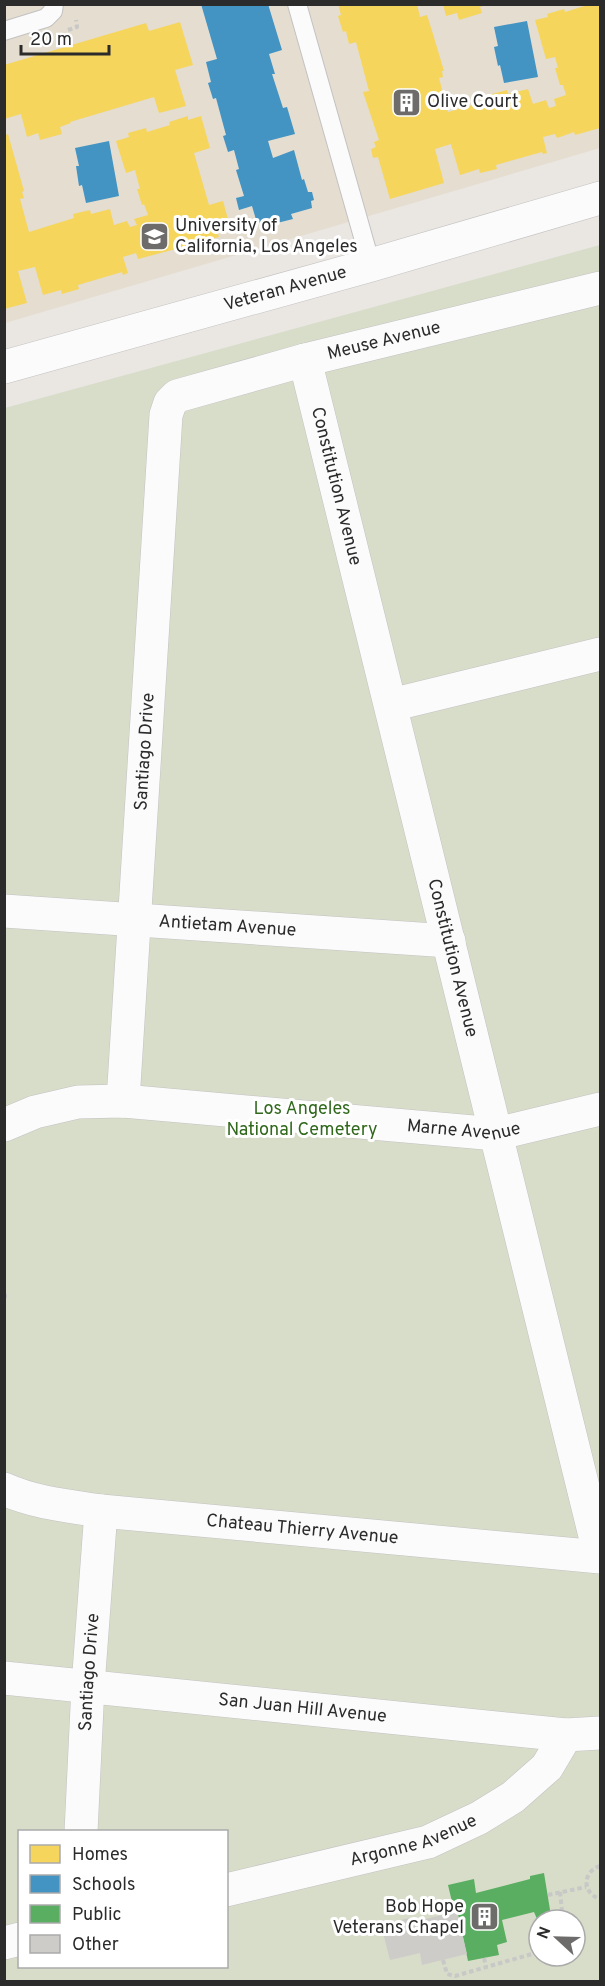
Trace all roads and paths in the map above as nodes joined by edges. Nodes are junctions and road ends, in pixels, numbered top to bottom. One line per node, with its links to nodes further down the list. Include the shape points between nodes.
1 (54, 4): 3 (lane, via 46,18)
2 (297, 4): 5 (lane)
3 (4, 31)
4 (600, 198): 5 (street, Veteran Avenue)
5 (371, 265): 8 (street, Veteran Avenue)
6 (600, 288): 7 (street, Meuse Avenue)
7 (305, 360): 9 (street, Meuse Avenue, via 177,396); 11 (street, Constitution Avenue)
8 (4, 367)
9 (170, 403): 13 (street, Santiago Drive, via 166,415)
10 (600, 654): 11 (street)
11 (391, 705): 14 (street, Constitution Avenue)
12 (4, 911): 13 (street, Antietam Avenue)
13 (136, 919): 14 (street, Antietam Avenue); 15 (street, Santiago Drive)
14 (448, 941): 18 (street, Constitution Avenue)
15 (123, 1101): 17 (street, Marne Avenue, via 78,1102 35,1112); 18 (street, Marne Avenue)
16 (600, 1109): 18 (street, Marne Avenue)
17 (4, 1125)
18 (496, 1134): 21 (street, Constitution Avenue)
19 (4, 1489): 20 (street, Chateau Thierry Avenue, via 46,1503)
20 (101, 1511): 21 (street, Chateau Thierry Avenue); 23 (street, Santiago Drive)
21 (600, 1557)
22 (4, 1678): 23 (street, San Juan Hill Avenue)
23 (88, 1686): 25 (street, San Juan Hill Avenue); 26 (street, Santiago Drive)
24 (600, 1733): 25 (street, San Juan Hill Avenue)
25 (566, 1735): 29 (street, Argonne Avenue, via 547,1767 513,1797 428,1842)
26 (81, 1830)
27 (600, 1866): 28 (path, via 587,1876)
28 (586, 1887): 30 (path); 32 (path)
29 (228, 1890)
30 (560, 1892): 31 (path); 33 (path)
31 (548, 1895)
32 (600, 1899)
33 (562, 1908)
34 (527, 1955): 37 (path)
35 (484, 1958): 37 (path)
36 (443, 1960): 37 (path, via 451,1976)
37 (486, 1967)

